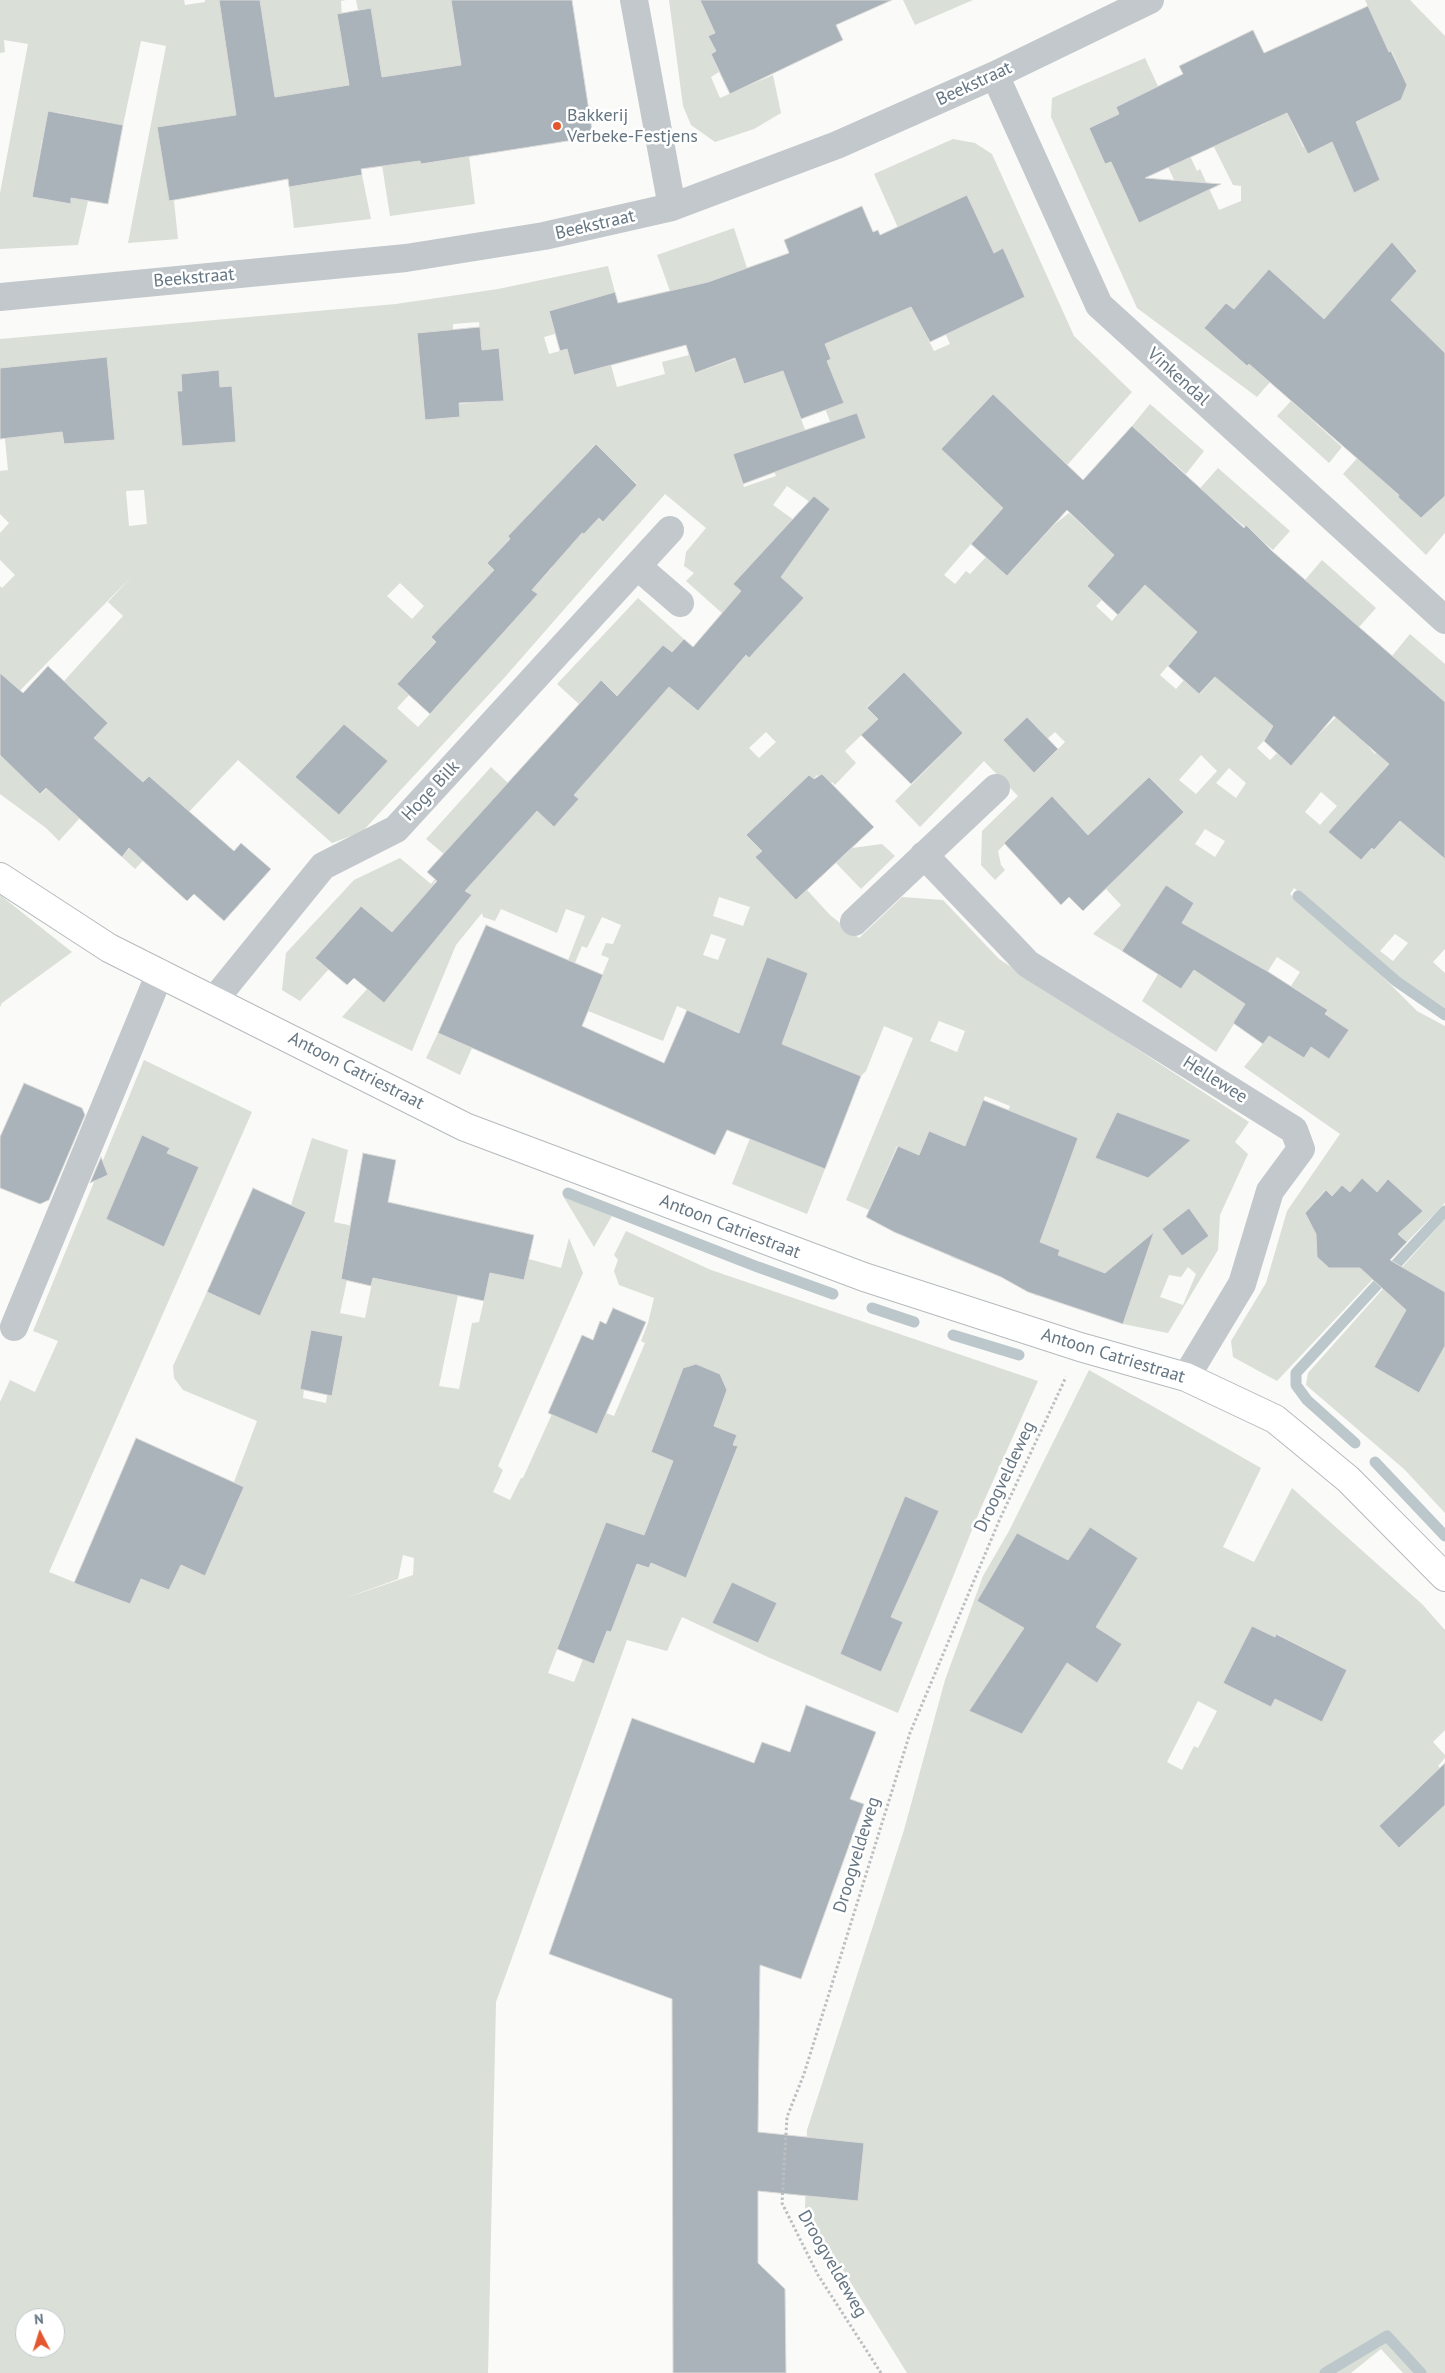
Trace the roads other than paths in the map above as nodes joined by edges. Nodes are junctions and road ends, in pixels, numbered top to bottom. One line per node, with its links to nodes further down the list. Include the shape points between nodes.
1 (634, 0): 4 (street)
2 (1150, 0): 3 (street, Beekstraat)
3 (995, 75): 4 (street, Beekstraat, via 837,145); 9 (street, Vinkendal, via 1099,305)
4 (672, 207): 5 (street, Beekstraat, via 544,236 406,258)
5 (0, 297)
6 (670, 530): 7 (street, Hoge Bilk)
7 (638, 566): 8 (street); 15 (street, Hoge Bilk, via 396,829 323,866)
8 (680, 603)
9 (1445, 620)
10 (996, 788): 11 (street)
11 (924, 855): 13 (street); 17 (street, Hellewee, via 1028,964 1294,1130 1301,1150 1270,1191 1242,1284)
12 (0, 877): 14 (main road, Antoon Catriestraat, via 109,948)
13 (854, 922)
14 (160, 973): 15 (main road, Antoon Catriestraat); 16 (street)
15 (214, 999): 17 (main road, Antoon Catriestraat, via 465,1126 864,1277)
16 (14, 1327)
17 (1186, 1378): 18 (main road, Antoon Catriestraat, via 1275,1419 1348,1480)
18 (1445, 1577)

